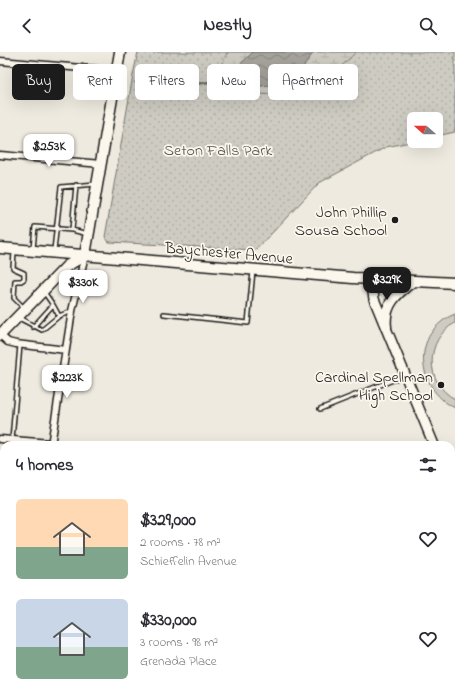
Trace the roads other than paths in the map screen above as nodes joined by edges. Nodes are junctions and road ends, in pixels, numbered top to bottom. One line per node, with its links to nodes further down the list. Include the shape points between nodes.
1 (120, 52): 3 (main road)
2 (0, 61): 4 (street)
3 (118, 64)
4 (73, 67)
5 (112, 100): 7 (main road)
6 (0, 155): 7 (street)
7 (101, 164): 8 (main road)
8 (98, 184): 9 (lane); 12 (main road)
9 (76, 185): 10 (lane, via 61,187); 11 (lane)
10 (57, 228): 11 (lane); 15 (lane, via 35,227); 16 (lane)
11 (72, 230): 12 (lane)
12 (89, 234): 17 (main road)
13 (0, 248): 14 (main road, Baychester Avenue)
14 (14, 249): 15 (main road, Baychester Avenue); 24 (lane, via 13,268 24,273 24,279 21,282 15,281 14,298)
15 (33, 251): 16 (main road, Baychester Avenue)
16 (54, 253): 17 (main road, Baychester Avenue)
17 (85, 255): 18 (main road, Baychester Avenue); 22 (main road, via 71,263); 25 (street)
18 (253, 270): 19 (main road, Baychester Avenue); 26 (lane, via 248,323)
19 (371, 279): 20 (main road, Baychester Avenue); 30 (street, via 373,296)
20 (413, 281): 21 (main road, Baychester Avenue); 30 (main road, via 392,299 387,310)
21 (455, 283)
22 (43, 291): 23 (lane); 24 (main road)
23 (53, 305): 27 (lane); 29 (lane)
24 (25, 309): 28 (main road)
25 (72, 311): 27 (lane); 33 (street)
26 (164, 314)
27 (59, 316): 29 (lane, via 44,330)
28 (17, 317): 29 (lane); 31 (main road)
29 (33, 327)
30 (386, 327): 34 (street)
31 (0, 335): 32 (street, via 8,342)
32 (20, 345): 33 (street); 37 (lane)
33 (66, 350): 39 (street)
34 (406, 375): 35 (lane); 40 (street)
35 (320, 410)
36 (0, 439): 37 (street)
37 (12, 440): 38 (street)
38 (22, 441)
39 (51, 441)
40 (432, 441)

